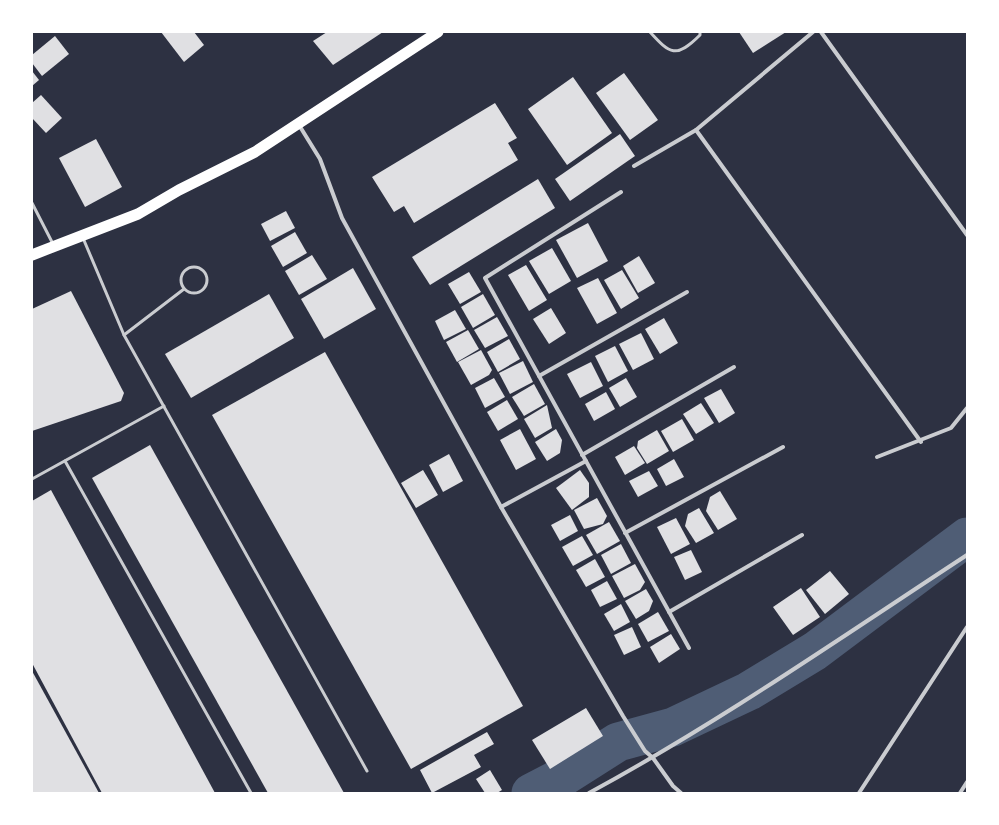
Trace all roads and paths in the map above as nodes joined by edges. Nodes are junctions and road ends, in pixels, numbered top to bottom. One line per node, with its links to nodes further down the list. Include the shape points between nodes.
1 (438, 32): 6 (highway)
2 (650, 32): 3 (lane, via 666,50 675,51 691,45)
3 (700, 32)
4 (813, 32): 7 (street)
5 (821, 32): 12 (street)
6 (298, 123): 11 (highway, via 255,152 179,190 138,214); 29 (street, via 320,159 342,218)
7 (696, 130): 8 (street); 22 (street)
8 (634, 166)
9 (621, 192): 19 (street, via 485,278)
10 (32, 203): 13 (lane)
11 (82, 235): 13 (highway); 17 (lane)
12 (967, 236)
13 (54, 248): 14 (highway)
14 (32, 255)
15 (184, 289): 15 (lane, via 196,293 202,290 206,284 203,271 197,267 190,267 184,271 181,276); 17 (lane)
16 (687, 292): 19 (street)
17 (124, 335): 20 (lane)
18 (734, 367): 24 (street)
19 (539, 376): 24 (street)
20 (164, 406): 26 (lane); 37 (lane)
21 (967, 408): 22 (street, via 951,428)
22 (921, 442): 25 (street)
23 (783, 447): 30 (street)
24 (582, 455): 27 (street)
25 (877, 457)
26 (65, 461): 28 (lane); 39 (lane)
27 (586, 461): 29 (street); 30 (street)
28 (32, 479)
29 (501, 508): 36 (street, via 623,716)
30 (625, 532): 33 (street)
31 (802, 535): 33 (street)
32 (967, 555): 36 (street)
33 (669, 612): 35 (street)
34 (967, 627): 42 (street)
35 (689, 648)
36 (653, 758): 40 (street); 41 (street)
37 (367, 771)
38 (967, 782): 43 (street)
39 (251, 793)
40 (589, 793)
41 (681, 793)
42 (859, 793)
43 (960, 793)

